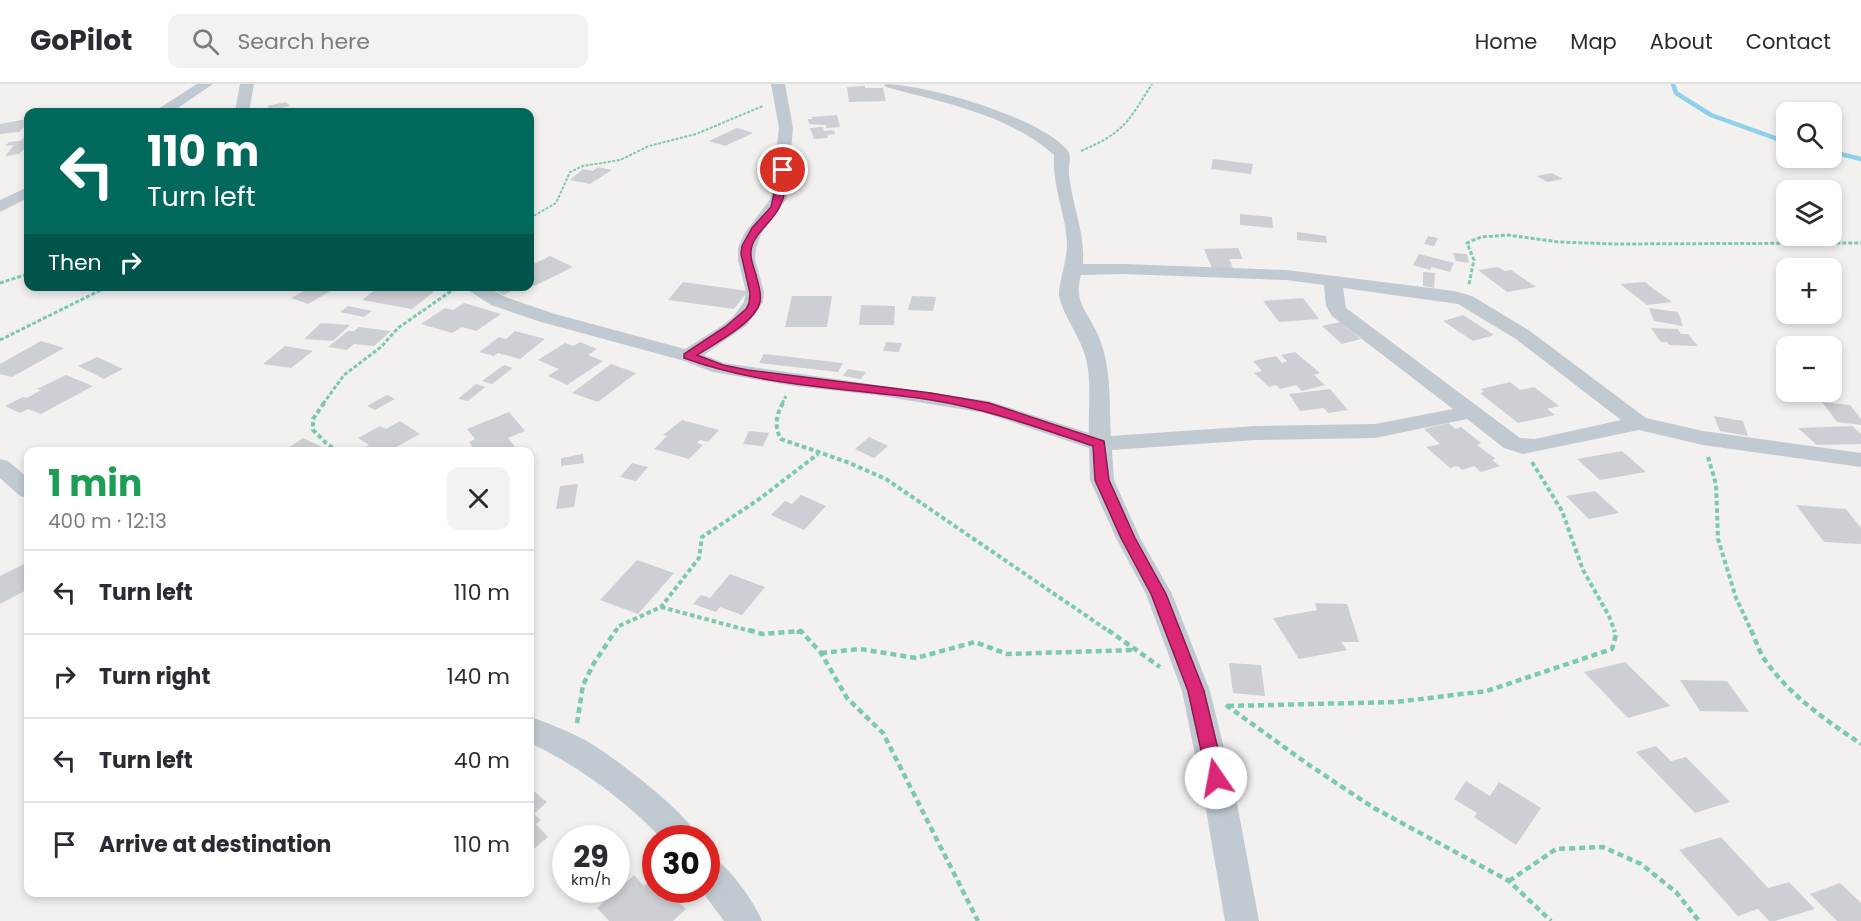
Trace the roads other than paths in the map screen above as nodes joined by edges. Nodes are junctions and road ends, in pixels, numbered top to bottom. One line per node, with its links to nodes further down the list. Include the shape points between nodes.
1 (206, 84): 5 (street)
2 (247, 84): 6 (street)
3 (891, 84): 9 (street, via 1000,115 1055,147 1063,159 1060,174 1076,244)
4 (776, 89): 12 (street, via 786,128 779,198 750,240 746,254 755,303 729,330)
5 (169, 108)
6 (243, 108)
7 (24, 194): 8 (street)
8 (0, 207)
9 (1074, 270): 10 (street, via 1123,268); 15 (street, via 1069,298 1097,361)
10 (1333, 280): 13 (street, via 1339,312); 14 (street, via 1465,300 1523,335)
11 (480, 291): 12 (street, via 548,318)
12 (688, 356): 15 (street, via 720,368 989,407)
13 (1471, 412): 14 (street, via 1523,447); 15 (street, via 1375,431)
14 (1639, 423): 16 (street, via 1703,438)
15 (1099, 444): 23 (street, via 1102,480 1159,594 1196,691)
16 (1861, 460)
17 (0, 466): 18 (street)
18 (24, 487)
19 (534, 731): 20 (street, via 575,750)
20 (670, 825)
21 (720, 888): 22 (street)
22 (745, 921)
23 (1242, 921)

